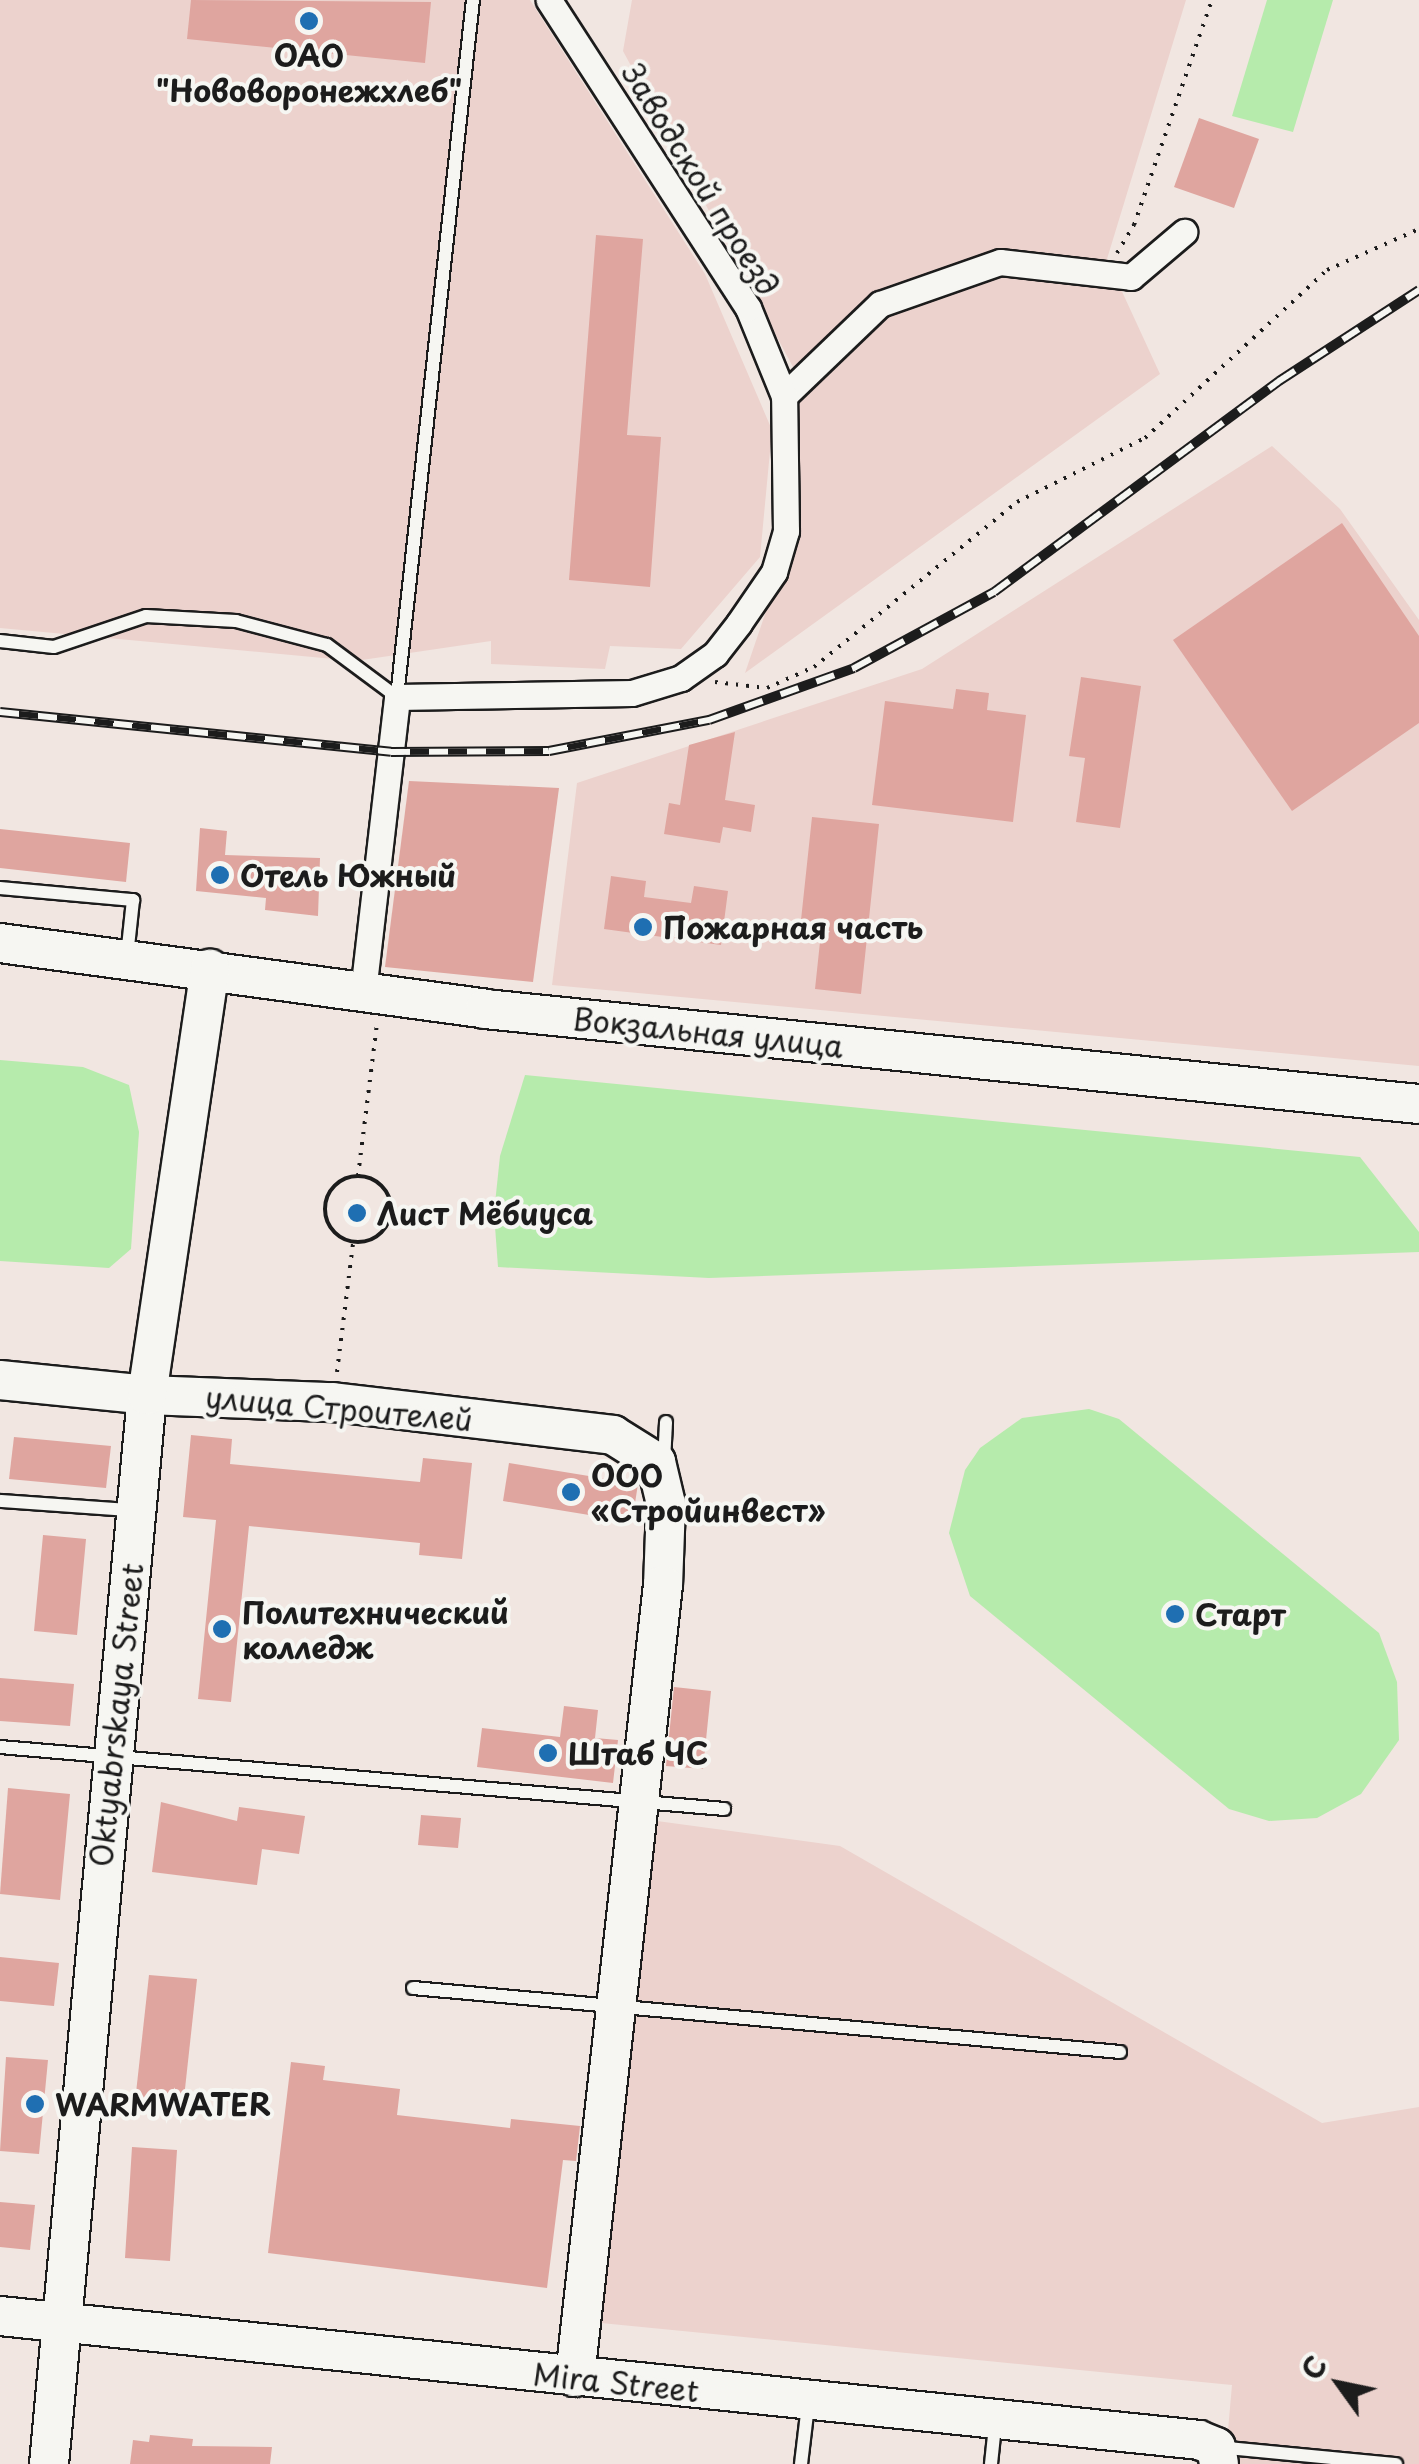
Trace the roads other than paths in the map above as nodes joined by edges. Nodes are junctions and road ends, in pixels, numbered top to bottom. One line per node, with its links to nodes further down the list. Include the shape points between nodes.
1 (474, 0): 6 (lane)
2 (549, 0): 4 (street, Заводской проезд, via 748,308)
3 (1184, 232): 4 (street, via 1130,277 1000,262 880,304)
4 (784, 396): 6 (street, Заводской проезд, via 786,531 774,572 715,654 680,678 632,693)
5 (0, 642): 6 (lane, via 54,648 146,616 236,621 327,645)
6 (398, 696): 11 (street)
7 (0, 888): 9 (lane, via 133,900)
8 (0, 943): 9 (street, Вокзальная улица)
9 (126, 959): 10 (street, Вокзальная улица)
10 (210, 969): 11 (street, Вокзальная улица); 14 (street, Oktyabrskaya Street)
11 (372, 993): 12 (street, Вокзальная улица)
12 (1419, 1104)
13 (0, 1380): 14 (street, улица Строителей)
14 (147, 1394): 16 (street, улица Строителей, via 333,1402 614,1435); 18 (street, Oktyabrskaya Street)
15 (666, 1422): 16 (lane)
16 (664, 1459): 21 (street, via 666,1540)
17 (0, 1502): 18 (lane)
18 (138, 1511): 20 (street, Oktyabrskaya Street)
19 (0, 1746): 20 (lane)
20 (109, 1758): 21 (lane); 27 (street, Oktyabrskaya Street)
21 (640, 1802): 22 (lane); 24 (street)
22 (724, 1809)
23 (413, 1988): 24 (lane)
24 (618, 2009): 25 (lane); 28 (street)
25 (1120, 2052)
26 (0, 2316): 27 (street, Mira Street)
27 (62, 2322): 28 (street, Mira Street); 32 (street, Oktyabrskaya Street)
28 (576, 2377): 29 (street, Mira Street)
29 (808, 2403): 30 (street, Mira Street); 33 (lane)
30 (996, 2422): 31 (street, Mira Street); 34 (lane)
31 (1218, 2457): 35 (lane)
32 (49, 2464)
33 (801, 2464)
34 (991, 2464)
35 (1396, 2464)

